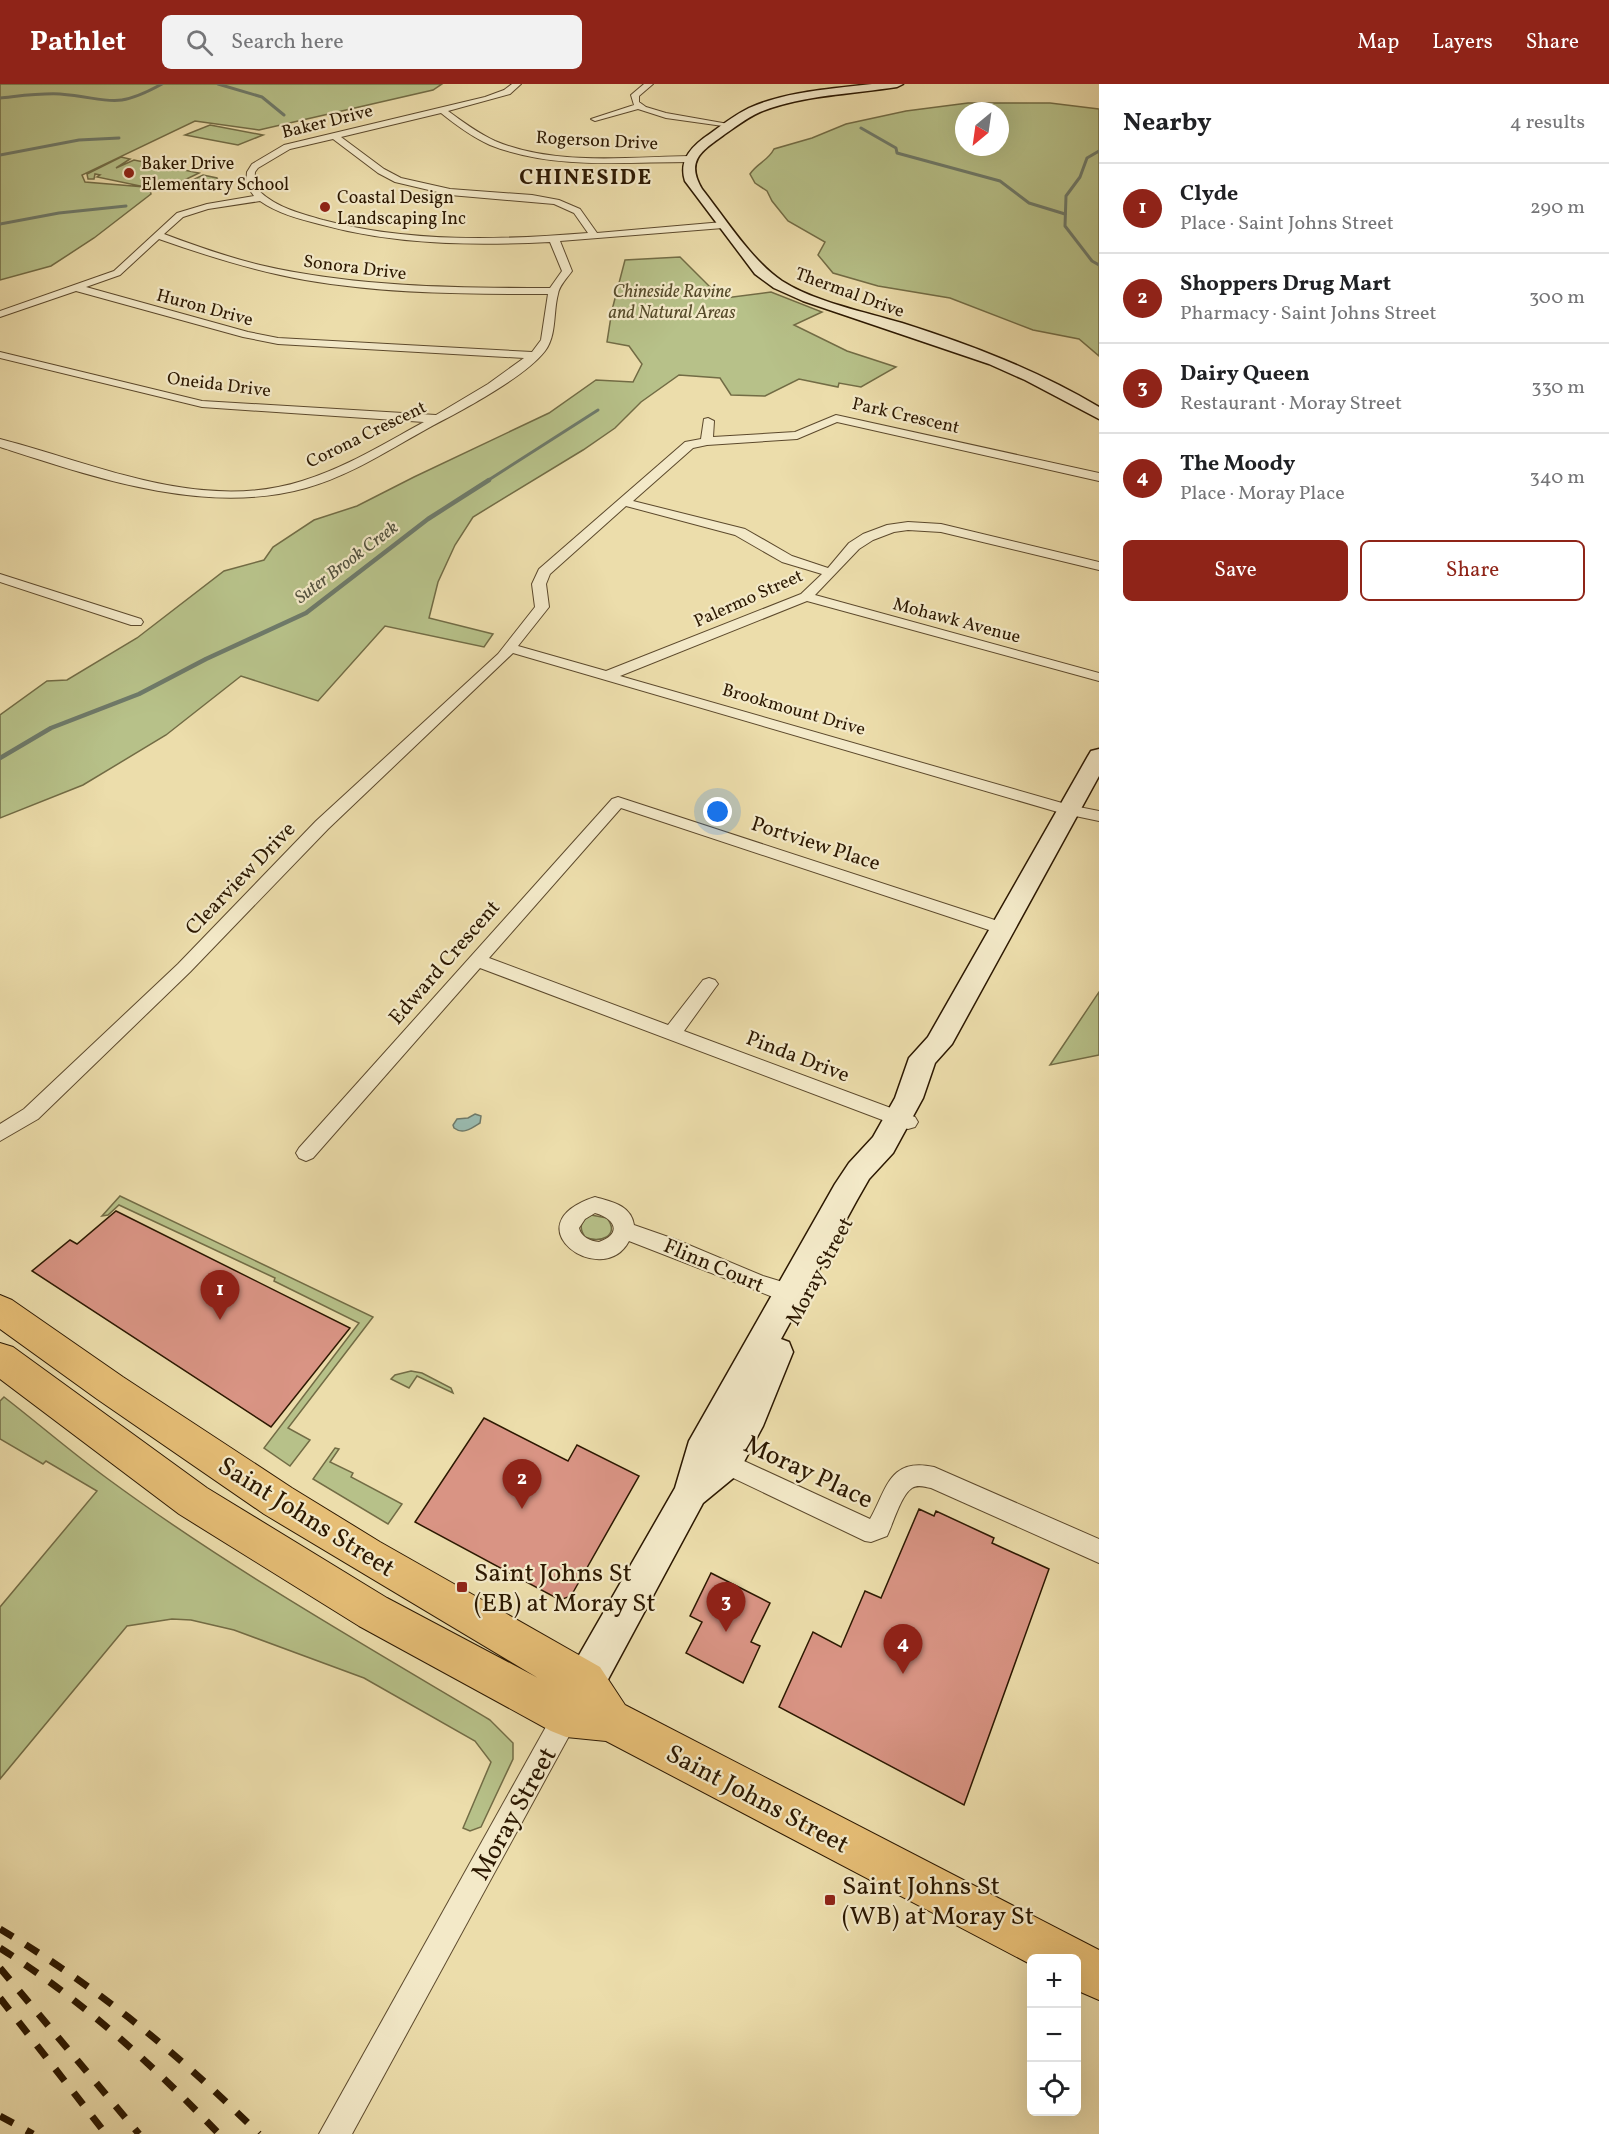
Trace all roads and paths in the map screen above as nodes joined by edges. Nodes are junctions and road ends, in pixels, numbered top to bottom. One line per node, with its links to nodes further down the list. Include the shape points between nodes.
1 (517, 84): 5 (street, Baker Drive, via 494,98)
2 (649, 84): 4 (street, via 635,95)
3 (897, 84): 7 (street, via 776,104 751,112)
4 (639, 106): 6 (street); 7 (street)
5 (442, 110): 8 (street, Baker Drive); 9 (street, Rogerson Drive, via 490,142 529,154 578,159)
6 (595, 119)
7 (730, 125): 9 (street, via 699,147)
8 (333, 135): 10 (street, Baker Drive, via 287,147 259,162 249,179); 12 (street, via 398,180 450,192 556,202 577,211)
9 (690, 159): 11 (street, Thermal Drive, via 688,173 693,186)
10 (259, 198): 13 (street, via 180,216); 14 (street, via 323,223 372,233 457,240)
11 (723, 225): 12 (street); 20 (street, Thermal Drive, via 760,271 787,289 1005,365)
12 (593, 234): 14 (street)
13 (160, 236): 15 (street, via 117,273); 16 (street, Sonora Drive, via 243,265 329,282 413,290)
14 (553, 237): 16 (street, Corona Crescent, via 567,268)
15 (77, 288): 17 (street); 19 (street, Huron Drive, via 278,341)
16 (553, 291): 19 (street, Corona Crescent, via 546,339)
17 (0, 314)
18 (0, 355): 21 (street, Oneida Drive, via 202,404)
19 (535, 355): 21 (street, Corona Crescent, via 471,401)
20 (1099, 414)
21 (438, 419): 24 (street, Corona Crescent, via 316,480 276,491 238,495 157,488)
22 (708, 422): 23 (street)
23 (707, 441): 25 (street, Park Crescent, via 797,435 836,418); 26 (street, Park Crescent, via 689,445)
24 (0, 443)
25 (1099, 477)
26 (624, 502): 28 (street, via 740,532 787,559); 32 (street, Park Crescent, via 543,572 539,584 542,606)
27 (1099, 566): 28 (street, Palermo Street, via 917,526 886,530 859,543)
28 (831, 573): 30 (street, Palermo Street)
29 (0, 578): 31 (street)
30 (806, 597): 33 (street, Palermo Street); 34 (street, Mohawk Avenue)
31 (136, 622)
32 (510, 648): 33 (street, Brookmount Drive); 44 (street, Clearview Drive, via 315,832 184,969 21,1123)
33 (609, 675): 37 (street, Brookmount Drive)
34 (1099, 677)
35 (1099, 756): 37 (street, Moray Street)
36 (618, 802): 39 (street, Portview Place); 40 (street, Edward Crescent)
37 (1067, 810): 38 (street, Brookmount Drive); 39 (street, Moray Street)
38 (1099, 816)
39 (1001, 928): 43 (street, Moray Street, via 938,1044 924,1091)
40 (476, 960): 42 (street, Pinda Drive); 45 (street, Edward Crescent)
41 (710, 984): 42 (street)
42 (671, 1034): 43 (street, Pinda Drive)
43 (903, 1121): 47 (street, Moray Street, via 885,1164 858,1198)
44 (0, 1134)
45 (306, 1153)
46 (625, 1231): 47 (street, Flinn Court, via 766,1288)
47 (796, 1295): 50 (street, Moray Street, via 746,1426)
48 (0, 1310): 52 (main road, Saint Johns Street)
49 (0, 1358): 52 (main road, Saint Johns Street, via 193,1501 280,1557 373,1612)
50 (713, 1458): 51 (street, Moray Place, via 871,1531 881,1524 902,1481 914,1474 926,1475); 52 (street, Moray Street)
51 (1099, 1551)
52 (576, 1699): 53 (main road, Saint Johns Street); 56 (street, Moray Street)
53 (1056, 1954)
54 (1081, 1966): 55 (main road)
55 (1099, 1976)
56 (335, 2134)

